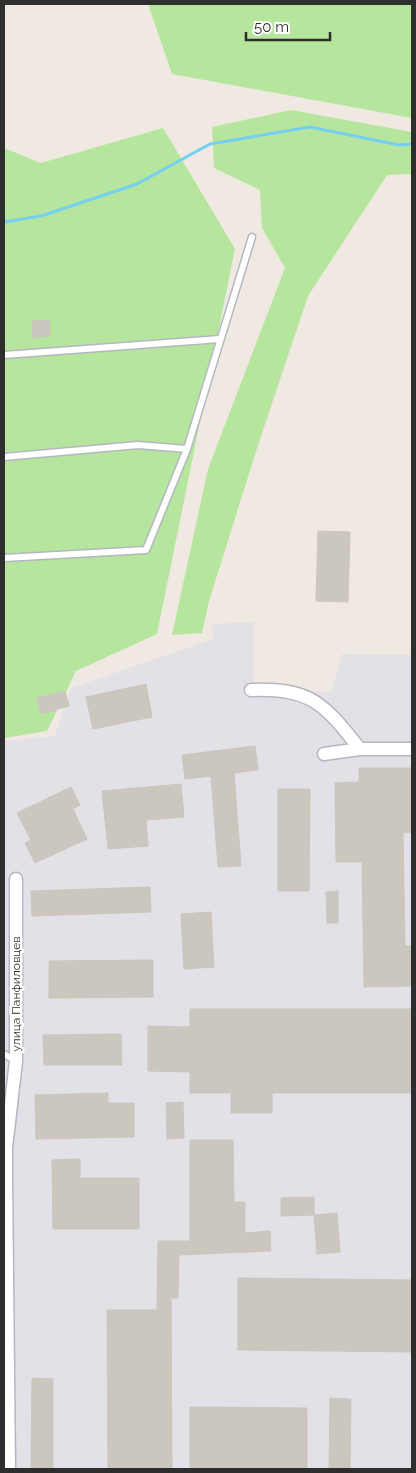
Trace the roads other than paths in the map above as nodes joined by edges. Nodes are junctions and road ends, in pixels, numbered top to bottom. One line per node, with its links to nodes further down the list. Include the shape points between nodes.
1 (252, 237): 2 (lane)
2 (220, 339): 3 (lane); 4 (lane)
3 (4, 355)
4 (187, 449): 5 (lane, via 138,444); 6 (lane, via 146,550)
5 (4, 457)
6 (4, 558)
7 (251, 690): 8 (street, via 272,689 313,700 335,717)
8 (360, 749): 9 (street); 10 (street)
9 (412, 749)
10 (324, 754)
11 (16, 879): 13 (street, улица Панфиловцев)
12 (4, 1054): 13 (lane)
13 (16, 1061): 14 (street, улица Панфиловцев, via 6,1148)
14 (6, 1366): 15 (street, улица Панфиловцев)
15 (9, 1469)

